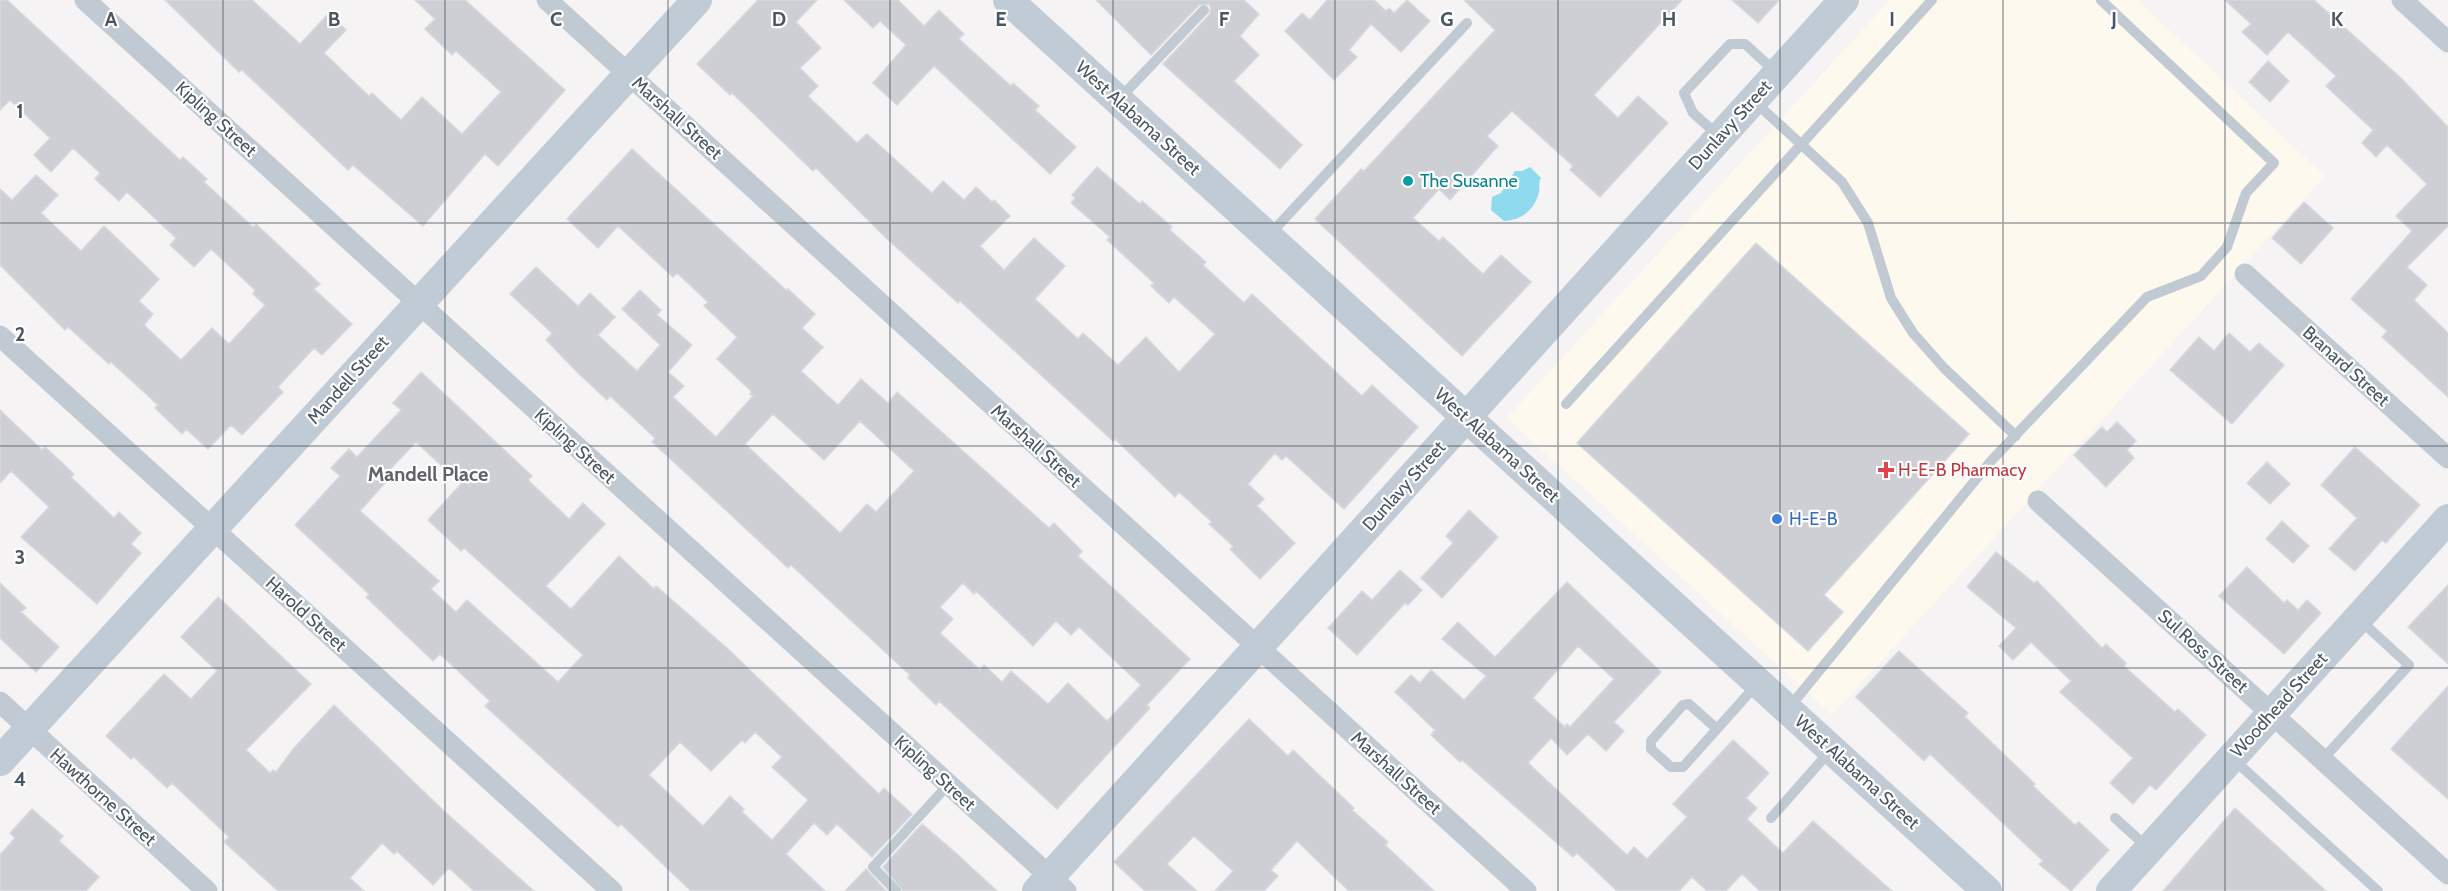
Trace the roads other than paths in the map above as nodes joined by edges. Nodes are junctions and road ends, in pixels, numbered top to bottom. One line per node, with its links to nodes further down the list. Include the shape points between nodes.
1 (85, 0): 20 (street, Kipling Street)
2 (547, 0): 13 (street, Marshall Street)
3 (698, 0): 13 (street, Mandell Street)
4 (1008, 0): 14 (street, West Alabama Street)
5 (1844, 0): 12 (street, Dunlavy Street)
6 (1932, 0): 17 (lane)
7 (2101, 0): 24 (lane, via 2274,162 2246,193 2227,247 2201,276 2147,297)
8 (2402, 0): 11 (street)
9 (1204, 10): 14 (lane)
10 (1467, 23): 18 (lane)
11 (2448, 42)
12 (1778, 73): 15 (street, Dunlavy Street); 16 (lane, via 1745,44 1730,44 1684,93 1693,113)
13 (628, 74): 20 (street, Mandell Street); 30 (street, Marshall Street)
14 (1118, 100): 18 (street, West Alabama Street)
15 (1753, 100): 16 (street, Dunlavy Street); 17 (lane)
16 (1720, 137): 23 (street, Dunlavy Street)
17 (1801, 144): 22 (lane); 24 (lane, via 1842,182 1868,224 1891,298 1913,333)
18 (1268, 237): 23 (street, West Alabama Street)
19 (2245, 274): 25 (street, Branard Street)
20 (418, 302): 28 (street, Mandell Street); 41 (street, Kipling Street)
21 (0, 336): 28 (street, Harold Street)
22 (1566, 404)
23 (1466, 417): 30 (street, Dunlavy Street); 31 (street, West Alabama Street)
24 (2016, 436): 33 (lane)
25 (2448, 458)
26 (2038, 501): 34 (street, Sul Ross Street)
27 (2448, 519): 29 (street, Woodhead Street)
28 (212, 530): 35 (street, Mandell Street); 48 (street, Harold Street)
29 (2358, 618): 34 (street, Woodhead Street); 39 (lane, via 2409,666)
30 (1257, 647): 46 (street, Dunlavy Street); 50 (street, Marshall Street)
31 (1758, 683): 33 (street, West Alabama Street); 36 (lane)
32 (0, 702): 35 (street, Hawthorne Street)
33 (1787, 709): 37 (street, West Alabama Street)
34 (2271, 714): 38 (street, Woodhead Street); 39 (street, Sul Ross Street)
35 (30, 729): 40 (street, Mandell Street); 47 (street, Hawthorne Street)
36 (1717, 729): 36 (lane, via 1683,767 1671,767 1651,749 1651,741 1683,705 1689,704)
37 (1832, 749): 42 (lane); 51 (street, West Alabama Street)
38 (2232, 758): 44 (street, Woodhead Street); 53 (lane)
39 (2322, 760): 45 (street, Sul Ross Street)
40 (0, 761)
41 (948, 785): 46 (street, Kipling Street); 49 (lane, via 873,867)
42 (1771, 818)
43 (2115, 819): 44 (lane)
44 (2149, 849): 52 (street, Woodhead Street)
45 (2448, 874)
46 (1051, 886)
47 (207, 891)
48 (612, 891)
49 (896, 891)
50 (1526, 891)
51 (1987, 891)
52 (2111, 891)
53 (2378, 891)

